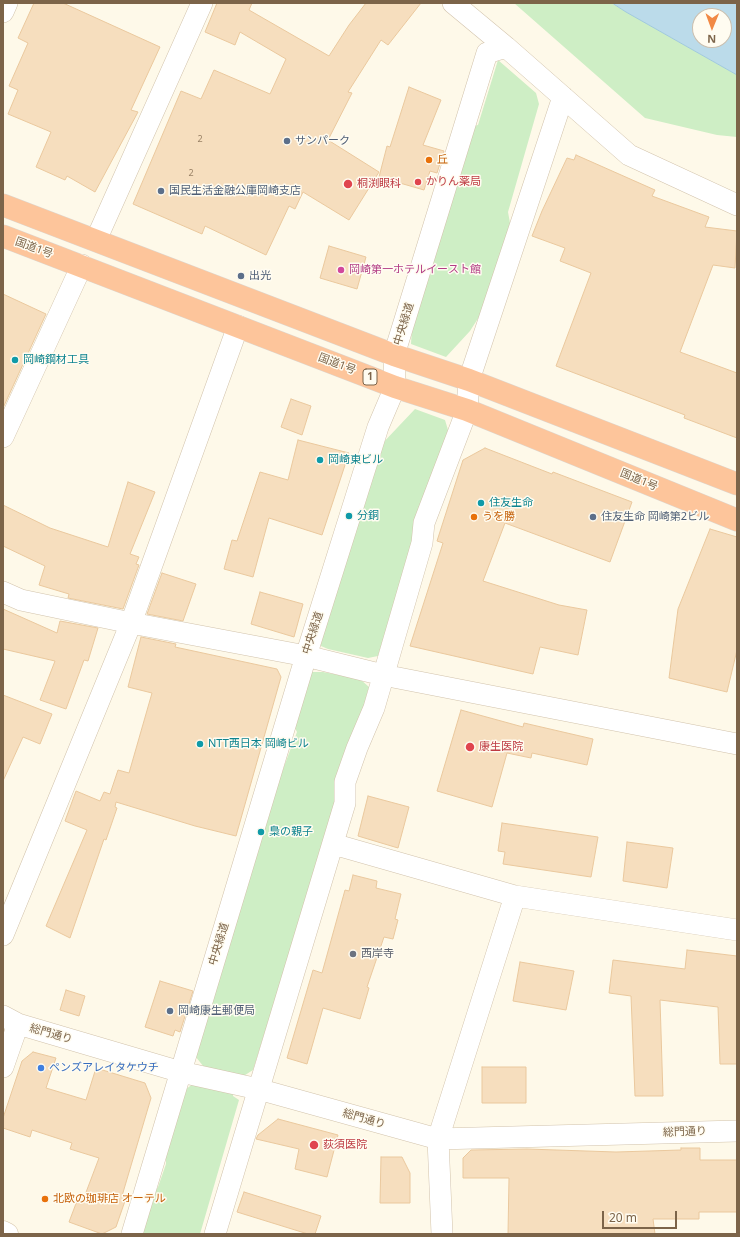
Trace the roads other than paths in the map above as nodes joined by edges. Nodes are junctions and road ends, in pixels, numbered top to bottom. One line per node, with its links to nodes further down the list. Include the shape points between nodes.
1 (7, 3): 4 (street)
2 (202, 3): 10 (street)
3 (453, 3): 5 (street)
4 (3, 12)
5 (506, 47): 6 (street); 13 (street, 中央緑道, via 487,54)
6 (563, 97): 8 (street, via 628,156); 14 (street)
7 (3, 205): 10 (highway)
8 (737, 205)
9 (3, 236): 11 (highway, 国道1号 / 1)
10 (96, 240): 13 (highway)
11 (82, 265): 12 (highway, 国道1号 / 1); 17 (street)
12 (238, 326): 15 (highway, 国道1号 / 1); 21 (street)
13 (394, 355): 14 (highway); 15 (street, 中央緑道)
14 (469, 380): 16 (street); 18 (highway)
15 (395, 387): 16 (highway, 国道1号 / 1); 22 (street, 中央緑道, via 378,427)
16 (467, 410): 19 (highway, 国道1号 / 1); 23 (street, via 424,523 422,543)
17 (3, 437)
18 (737, 484)
19 (737, 520)
20 (3, 592): 21 (street, via 21,600)
21 (131, 623): 22 (street); 28 (street)
22 (306, 656): 23 (street); 31 (street, 中央緑道)
23 (384, 675): 24 (street); 25 (street, via 345,782 345,804)
24 (737, 744)
25 (333, 844): 26 (street); 32 (street)
26 (515, 896): 27 (street); 34 (street)
27 (737, 930)
28 (3, 936)
29 (11, 1020): 30 (street); 31 (street, 総門通り)
30 (3, 1067)
31 (180, 1072): 32 (street, 総門通り); 37 (street, 中央緑道)
32 (258, 1089): 34 (street, 総門通り); 38 (street)
33 (737, 1130): 34 (street, 総門通り)
34 (438, 1140): 39 (street)
35 (3, 1232): 36 (street)
36 (7, 1234)
37 (132, 1234)
38 (214, 1234)
39 (442, 1234)

